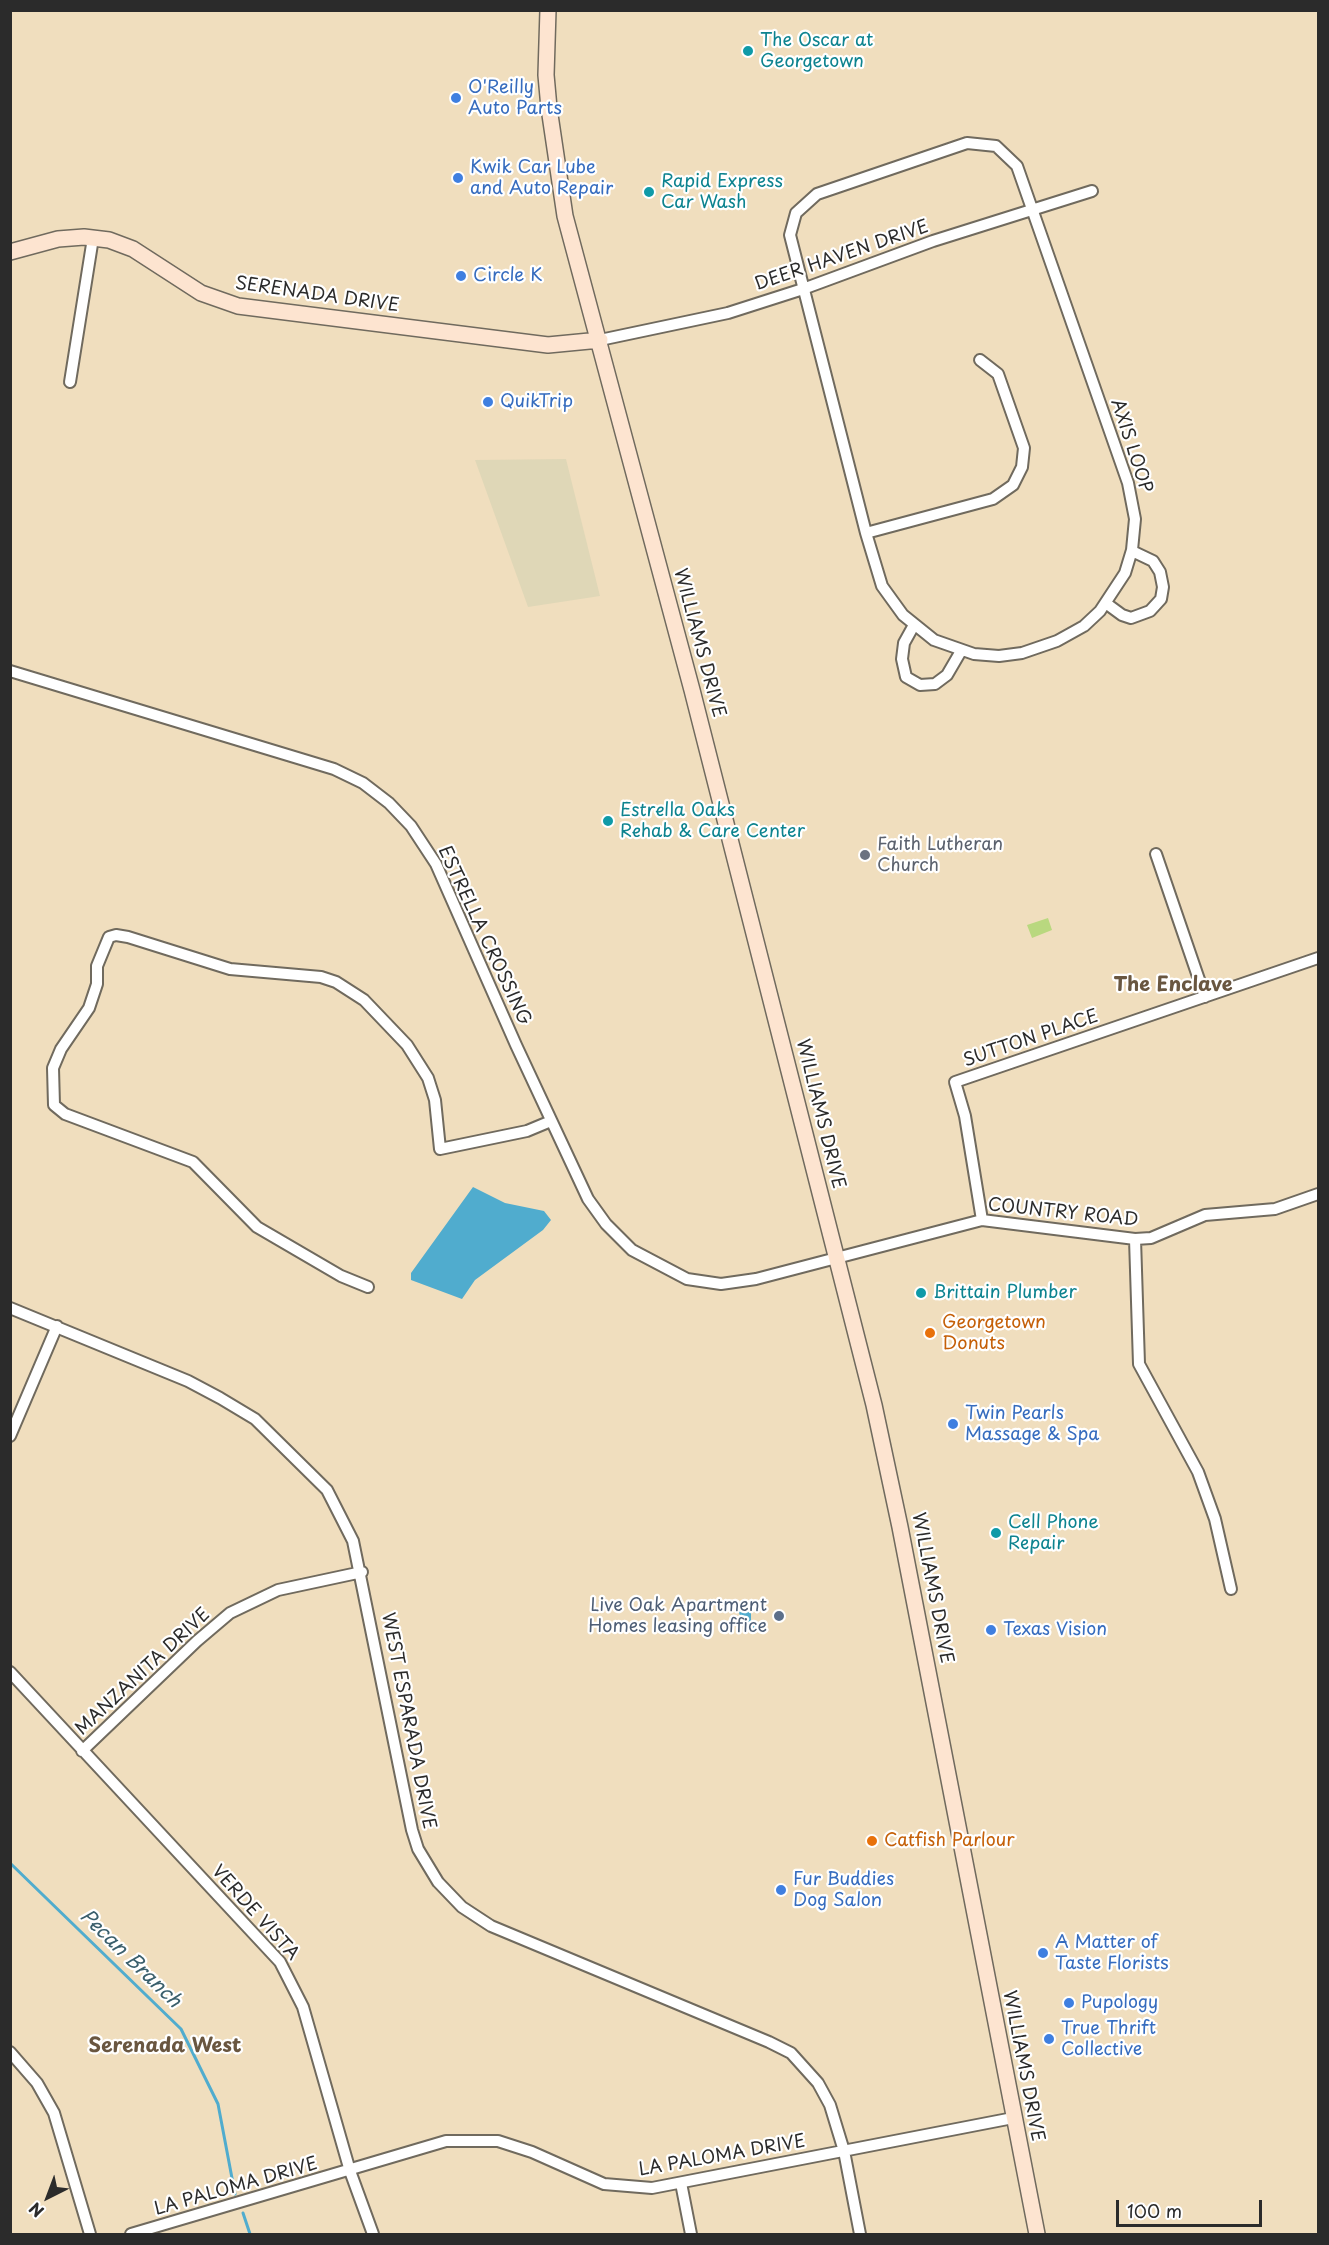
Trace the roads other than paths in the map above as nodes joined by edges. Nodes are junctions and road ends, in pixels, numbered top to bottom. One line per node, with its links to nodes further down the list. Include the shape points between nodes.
1 (548, 10): 7 (main road, WILLIAMS DRIVE, via 546,75 553,147 565,216)
2 (1092, 191): 3 (street, DEER HAVEN DRIVE)
3 (1034, 209): 6 (street, DEER HAVEN DRIVE); 6 (street, AXIS LOOP, via 1014,161 996,146 975,142 817,194 799,209 790,228); 11 (street, AXIS LOOP, via 1131,495 1135,519)
4 (93, 238): 5 (main road, SERENADA DRIVE, via 58,239); 7 (main road, SERENADA DRIVE, via 134,249 201,293 238,306 548,345); 9 (street)
5 (10, 252)
6 (803, 289): 7 (street, DEER HAVEN DRIVE, via 710,317); 10 (street, AXIS LOOP)
7 (600, 340): 23 (main road, WILLIAMS DRIVE)
8 (980, 360): 10 (street, via 998,374 1024,448 1022,467 1013,485 993,499)
9 (69, 382)
10 (866, 533): 13 (street, AXIS LOOP, via 882,586)
11 (1132, 551): 12 (street, AXIS LOOP, via 1125,573); 12 (street, via 1153,561 1160,572 1161,599 1150,611 1131,618)
12 (1107, 604): 14 (street, AXIS LOOP, via 1066,637 1034,650 999,656)
13 (914, 625): 14 (street, AXIS LOOP, via 934,640); 14 (street, via 904,643 902,659 906,677 920,685 935,684 947,675)
14 (961, 651)
15 (10, 671): 19 (street, ESTRELLA CROSSING, via 334,768 389,802 411,826 436,864)
16 (1156, 854): 18 (street)
17 (1318, 958): 18 (street, SUTTON PLACE)
18 (1205, 997): 21 (street, SUTTON PLACE, via 955,1082 965,1116)
19 (551, 1121): 23 (street, ESTRELLA CROSSING, via 588,1199 606,1224 632,1250 665,1269 687,1279 721,1284 756,1280); 24 (street, via 527,1131 440,1149 435,1100 428,1078 386,1020 349,990 321,977 230,969 128,937 108,938 97,966 97,984 89,1008 53,1068 54,1105 65,1114 193,1161 257,1227 341,1276)
20 (1318, 1194): 22 (street, COUNTRY ROAD, via 1260,1212 1205,1215 1171,1232)
21 (982, 1220): 22 (street, COUNTRY ROAD); 23 (street, COUNTRY ROAD)
22 (1135, 1239): 29 (street, via 1139,1364 1201,1479)
23 (836, 1257): 33 (main road, WILLIAMS DRIVE, via 900,1527)
24 (368, 1287)
25 (10, 1308): 26 (street, WEST ESPARADA DRIVE)
26 (57, 1326): 27 (street); 28 (street, WEST ESPARADA DRIVE, via 188,1381 255,1419 327,1490 348,1527)
27 (10, 1436)
28 (362, 1572): 31 (street, MANZANITA DRIVE, via 278,1590 230,1613); 34 (street, WEST ESPARADA DRIVE, via 412,1830 418,1849 438,1882 462,1907 493,1926 784,2049 825,2094)
29 (1231, 1589)
30 (10, 1672): 31 (street, VERDE VISTA)
31 (82, 1751): 35 (street, VERDE VISTA, via 280,1962 303,2007)
32 (10, 2052): 37 (street, via 37,2082 54,2113)
33 (1013, 2118): 34 (street, LA PALOMA DRIVE); 42 (main road, WILLIAMS DRIVE)
34 (844, 2151): 36 (street, LA PALOMA DRIVE); 41 (street, WEST ESPARADA DRIVE)
35 (350, 2171): 36 (street, LA PALOMA DRIVE, via 446,2141 481,2139 515,2145 589,2179 618,2187 652,2188); 38 (street, LA PALOMA DRIVE); 39 (street, VERDE VISTA)
36 (681, 2183): 40 (street)
37 (90, 2235)
38 (131, 2235)
39 (373, 2235)
40 (691, 2235)
41 (860, 2235)
42 (1036, 2235)

